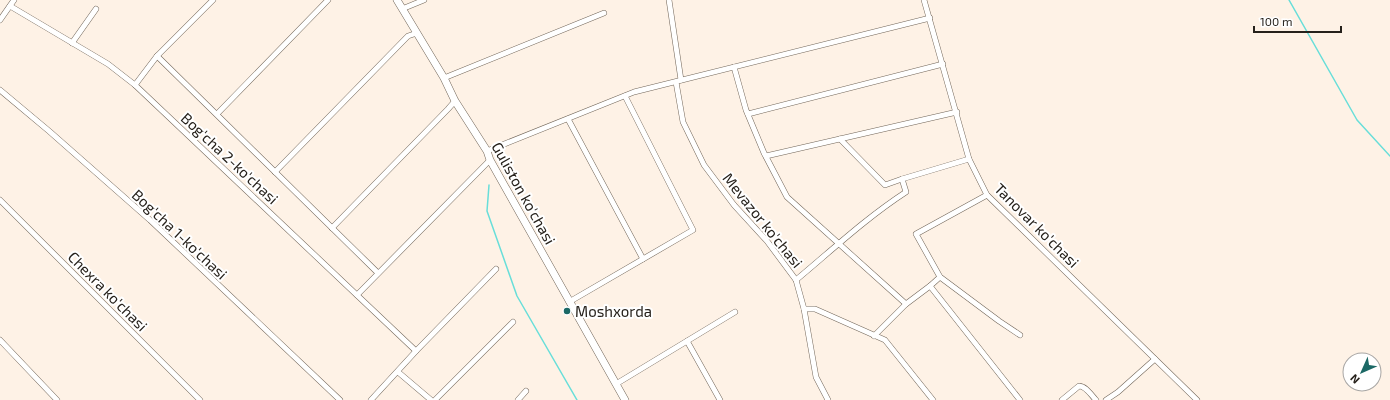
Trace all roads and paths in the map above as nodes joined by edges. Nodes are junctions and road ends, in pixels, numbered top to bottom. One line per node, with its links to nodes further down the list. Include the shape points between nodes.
1 (14, 0): 8 (street)
2 (213, 0): 16 (street)
3 (328, 0): 26 (street)
4 (397, 0): 10 (main road, Guliston ko'chasi)
5 (424, 0): 10 (street)
6 (669, 0): 20 (street, Mevazor ko'chasi)
7 (924, 0): 12 (street, Tanovar ko'chasi)
8 (10, 6): 13 (street); 15 (street, Bog'cha 2-ko'chasi)
9 (96, 9): 15 (street)
10 (402, 9): 14 (main road, Guliston ko'chasi)
11 (604, 13): 19 (street)
12 (930, 18): 17 (street, Tanovar ko'chasi); 18 (street)
13 (0, 20)
14 (417, 33): 19 (main road, Guliston ko'chasi); 34 (street, via 408,36)
15 (72, 43): 21 (street, Bog'cha 2-ko'chasi, via 108,64)
16 (157, 56): 21 (street); 26 (street)
17 (943, 64): 25 (street, Tanovar ko'chasi); 27 (street)
18 (734, 67): 20 (street); 27 (street)
19 (444, 78): 24 (main road, Guliston ko'chasi)
20 (679, 81): 23 (street); 44 (street, Mevazor ko'chasi, via 683,122 704,165)
21 (135, 85): 46 (street, Bog'cha 2-ko'chasi)
22 (0, 90): 63 (street, Bog'cha 1-ko'chasi, via 150,220)
23 (625, 96): 28 (street); 40 (street, via 692,230)
24 (455, 101): 30 (main road, Guliston ko'chasi); 38 (street)
25 (957, 112): 29 (street); 32 (street, Tanovar ko'chasi)
26 (217, 114): 34 (street)
27 (748, 114): 31 (street)
28 (568, 119): 30 (street); 40 (street)
29 (840, 139): 31 (street); 35 (street, via 885,185)
30 (487, 151): 33 (main road, Guliston ko'chasi)
31 (766, 156): 39 (street, via 787,197)
32 (970, 158): 35 (street); 36 (street, Tanovar ko'chasi)
33 (490, 160): 42 (street); 47 (main road, Guliston ko'chasi)
34 (275, 172): 38 (street)
35 (902, 178): 39 (street, via 906,192)
36 (987, 195): 43 (street, via 916,234); 57 (street, Tanovar ko'chasi)
37 (0, 200): 62 (street, Chexra ko'chasi)
38 (332, 228): 42 (street)
39 (838, 244): 44 (street); 48 (street)
40 (643, 259): 47 (street)
41 (496, 269): 56 (street)
42 (378, 273): 46 (street)
43 (940, 277): 45 (street); 52 (street)
44 (796, 280): 49 (street, Mevazor ko'chasi)
45 (930, 286): 48 (street); 72 (street)
46 (357, 295): 56 (street, Bog'cha 2-ko'chasi)
47 (569, 302): 59 (main road, Guliston ko'chasi)
48 (906, 304): 53 (street)
49 (804, 309): 53 (street, via 815,309); 70 (street, Mevazor ko'chasi, via 816,377)
50 (735, 312): 55 (street)
51 (513, 322): 66 (street)
52 (1020, 335)
53 (874, 336): 71 (street, via 885,340)
54 (0, 340): 61 (street)
55 (687, 341): 59 (street); 69 (street)
56 (416, 351): 58 (street)
57 (1155, 359): 75 (street); 76 (street, Tanovar ko'chasi)
58 (398, 372): 64 (street); 65 (street)
59 (616, 384): 68 (main road, Guliston ko'chasi)
60 (526, 391): 67 (street)
61 (57, 400)
62 (200, 400)
63 (340, 400)
64 (371, 400)
65 (431, 400)
66 (435, 400)
67 (518, 400)
68 (625, 400)
69 (720, 400)
70 (828, 400)
71 (933, 400)
72 (1020, 400)
73 (1062, 400): 74 (street, via 1079,386 1085,388)
74 (1096, 400)
75 (1106, 400)
76 (1197, 400)

